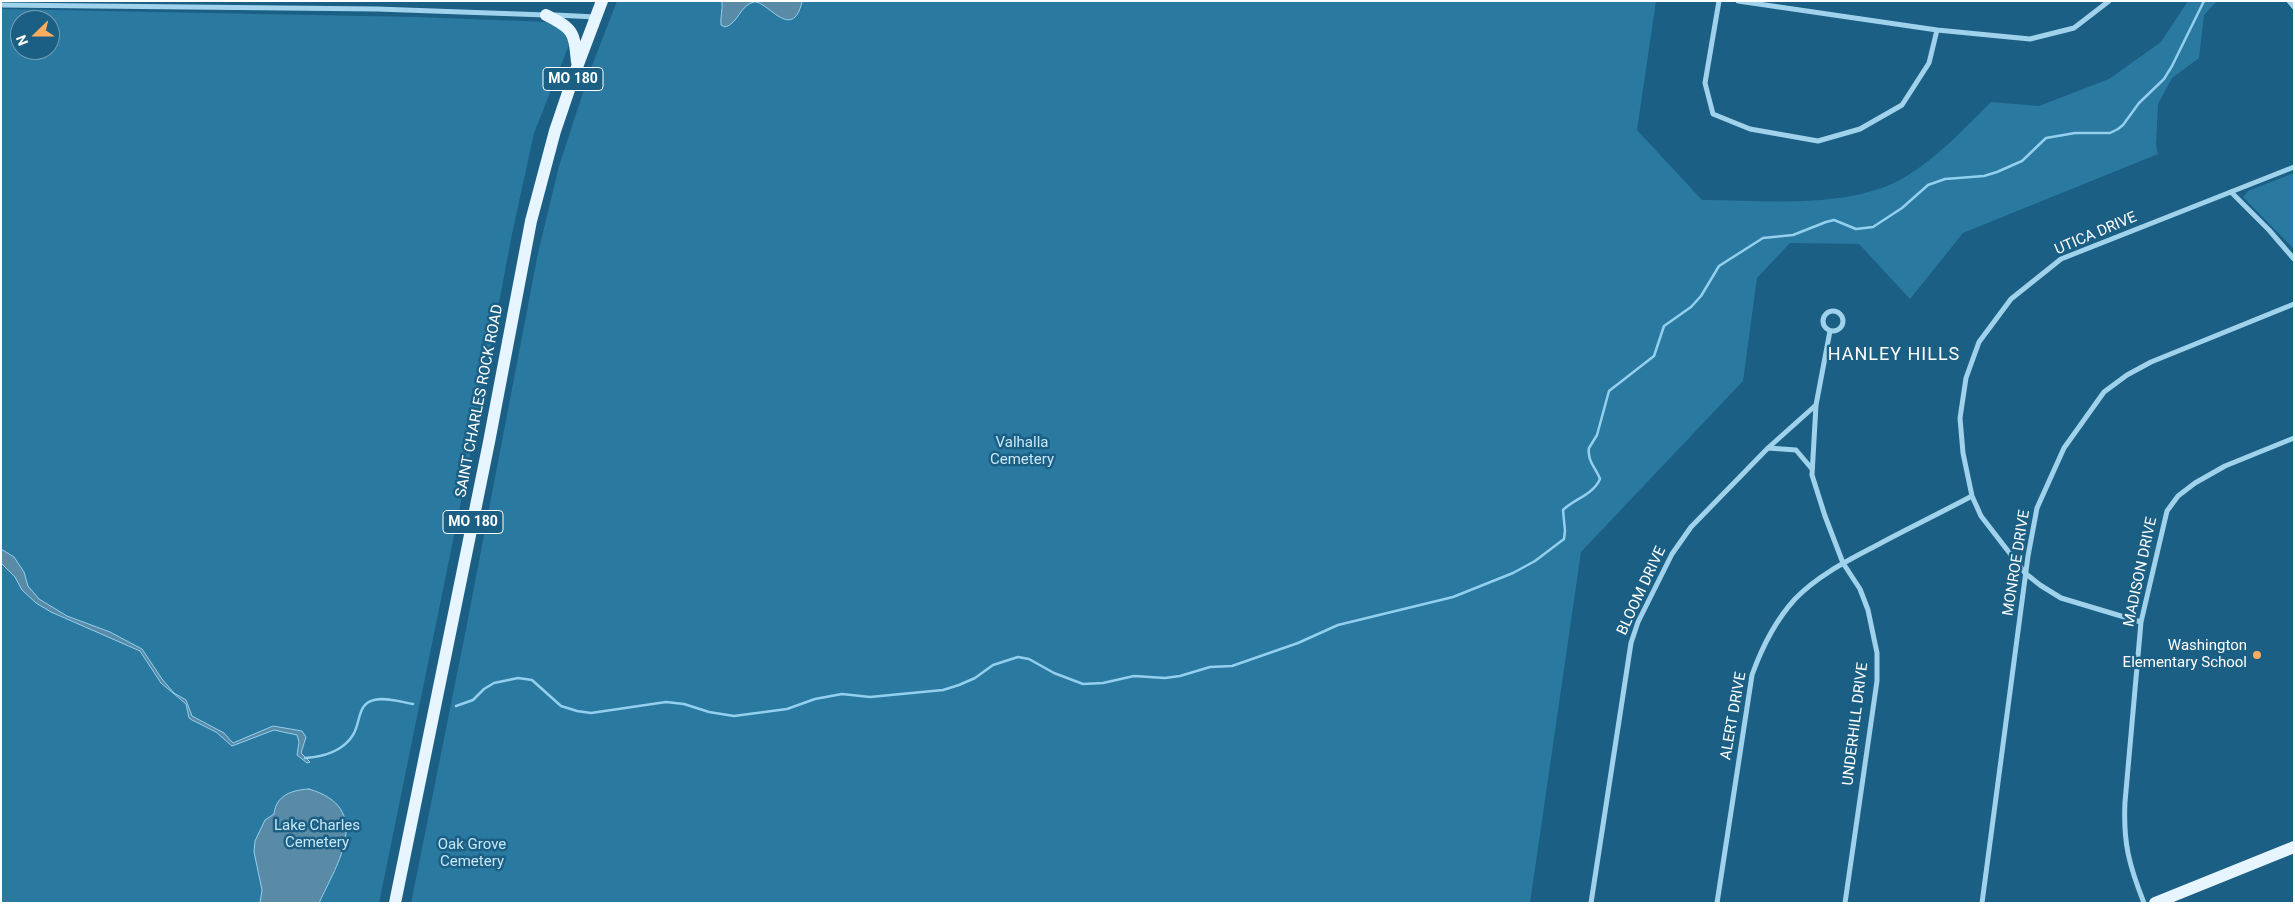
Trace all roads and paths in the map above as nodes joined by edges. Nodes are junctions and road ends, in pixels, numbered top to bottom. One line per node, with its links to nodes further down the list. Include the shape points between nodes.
1 (239, 1): 11 (street)
2 (376, 1): 12 (street)
3 (602, 1): 14 (main road, SAINT CHARLES ROCK ROAD / MO 180)
4 (1719, 1): 15 (street, via 1705,83 1713,114 1750,129 1818,141 1860,129 1902,105 1929,63)
5 (1738, 1): 15 (street)
6 (2109, 1): 15 (street, via 2074,28 2035,39)
7 (2289, 1): 10 (street)
8 (103, 4): 9 (street); 11 (street)
9 (1, 5)
10 (2294, 7)
11 (240, 9): 12 (street)
12 (377, 10): 13 (street)
13 (546, 15): 14 (street); 16 (main road, via 566,25 574,38)
14 (596, 17): 16 (main road, SAINT CHARLES ROCK ROAD / MO 180)
15 (1937, 30)
16 (578, 65): 31 (main road, SAINT CHARLES ROCK ROAD / MO 180, via 555,131 531,221)
17 (2294, 167): 18 (street, UTICA DRIVE)
18 (2231, 192): 19 (street); 26 (street, UTICA DRIVE, via 2061,259 2011,299 1979,342 1966,378 1960,418)
19 (2294, 259)
20 (2294, 304): 28 (street, MONROE DRIVE, via 2151,362 2104,392 2064,448 2037,508)
21 (1830, 331): 21 (street, UNDERHILL DRIVE, via 1825,329 1822,319 1834,311 1840,314 1843,323 1838,330); 22 (street, UNDERHILL DRIVE)
22 (1816, 405): 24 (street, BLOOM DRIVE); 25 (street, UNDERHILL DRIVE)
23 (2294, 438): 29 (street, MADISON DRIVE, via 2225,466 2178,496 2167,511)
24 (1768, 448): 25 (street, UNDERHILL DRIVE, via 1796,450); 32 (street, BLOOM DRIVE, via 1691,527 1672,554 1638,622 1631,642)
25 (1812, 469): 27 (street, UNDERHILL DRIVE)
26 (1972, 496): 27 (street, ALERT DRIVE); 28 (street, UTICA DRIVE, via 1980,516)
27 (1843, 563): 33 (street, ALERT DRIVE, via 1796,598 1759,656 1747,702); 34 (street, UNDERHILL DRIVE, via 1860,589 1868,610 1877,653)
28 (2026, 573): 29 (street, UTICA DRIVE, via 2061,598); 35 (street, MONROE DRIVE)
29 (2141, 622): 36 (street, MADISON DRIVE, via 2123,832)
30 (2294, 847): 37 (main road)
31 (395, 903)
32 (1591, 903)
33 (1717, 903)
34 (1845, 903)
35 (1982, 903)
36 (2144, 903)
37 (2155, 903)

